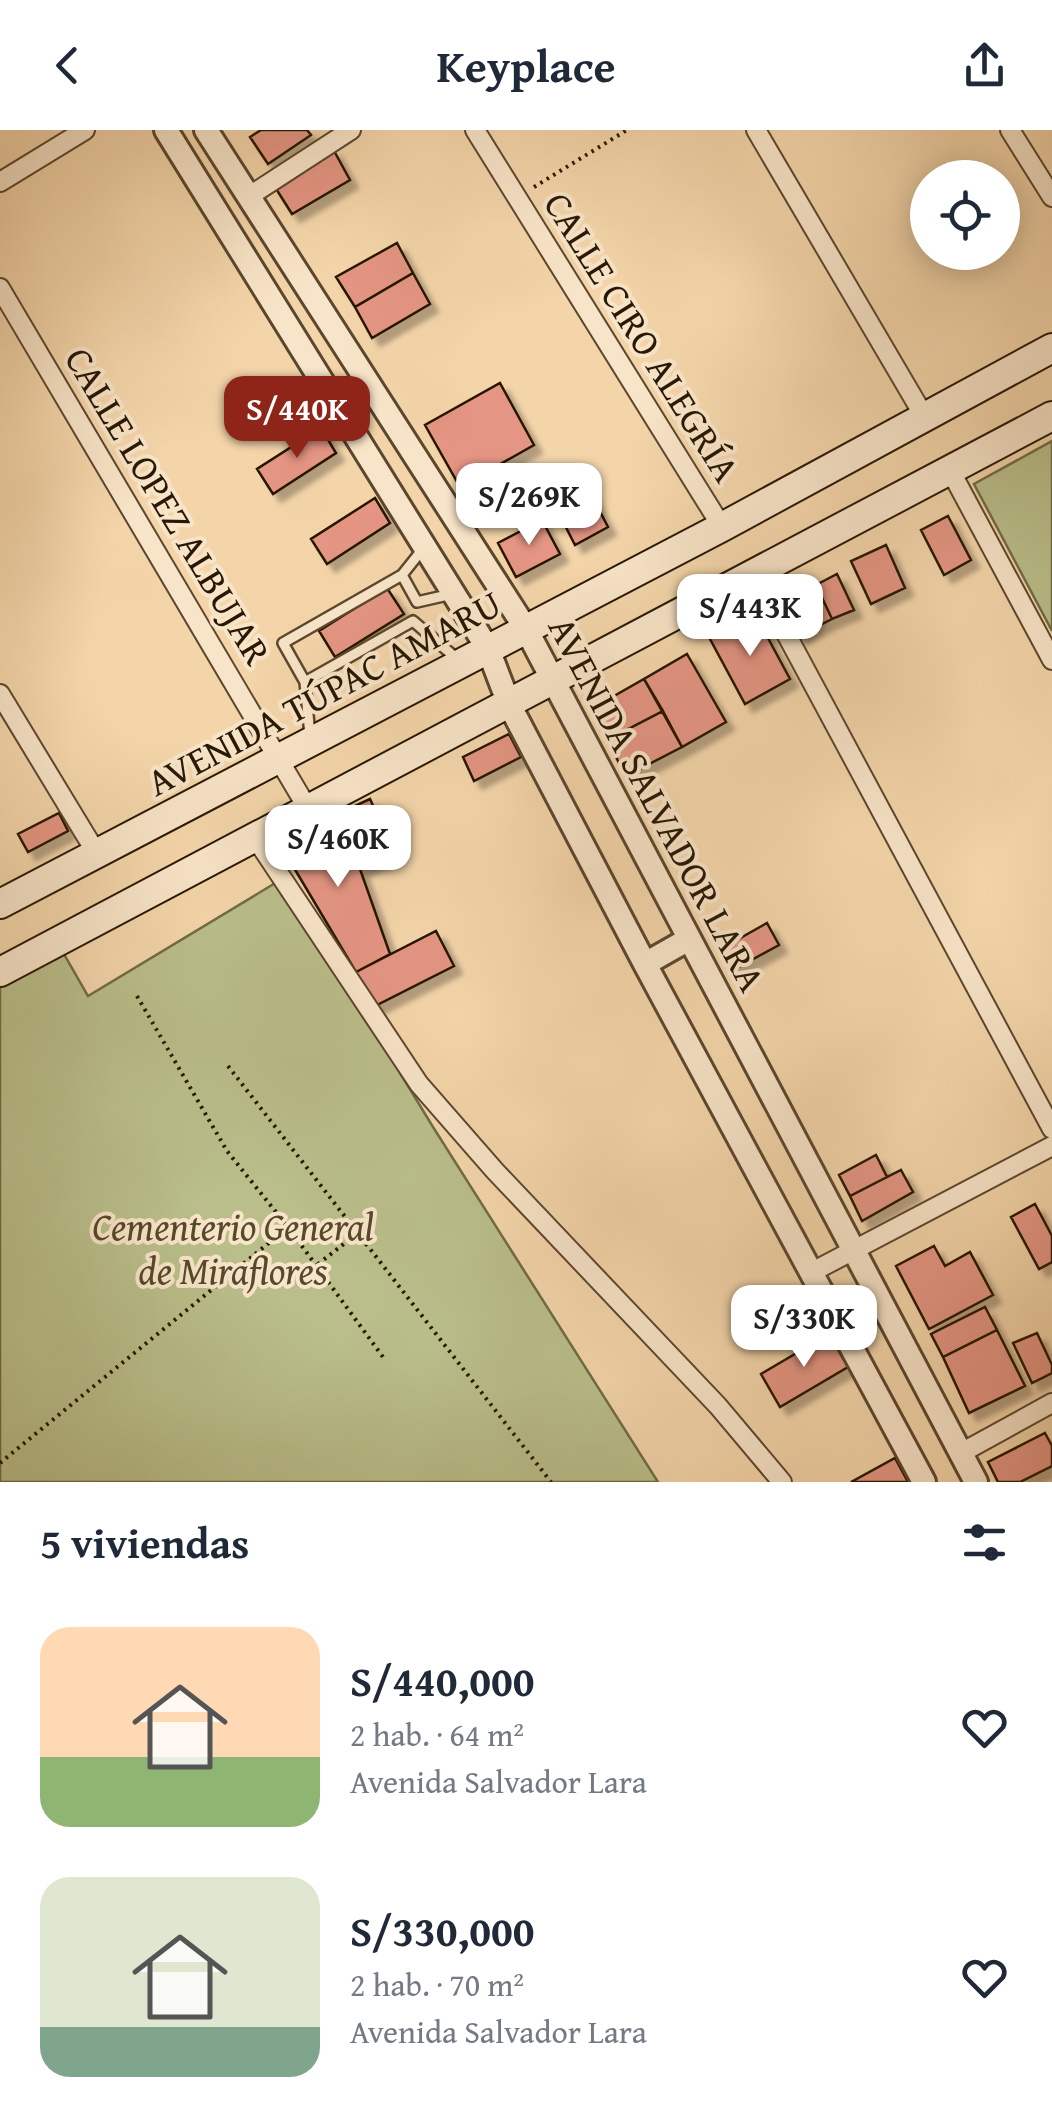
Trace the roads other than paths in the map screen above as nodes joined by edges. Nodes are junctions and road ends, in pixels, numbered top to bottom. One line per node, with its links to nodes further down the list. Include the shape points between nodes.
1 (86, 130): 8 (street)
2 (166, 130): 17 (street, AVENIDA SALVADOR LARA)
3 (206, 130): 9 (street, AVENIDA SALVADOR LARA)
4 (351, 130): 9 (street)
5 (475, 130): 16 (street, CALLE CIRO ALEGRÍA)
6 (756, 130): 13 (street)
7 (1010, 130): 10 (street)
8 (0, 182)
9 (248, 197): 23 (street, AVENIDA SALVADOR LARA)
10 (1052, 197)
11 (0, 288): 32 (street, CALLE LOPEZ ALBUJAR)
12 (1052, 348): 13 (main road, AVENIDA TÚPAC AMARU)
13 (924, 416): 16 (main road, AVENIDA TÚPAC AMARU)
14 (1052, 416): 15 (main road)
15 (950, 470): 19 (main road); 25 (street)
16 (722, 526): 23 (main road, AVENIDA TÚPAC AMARU)
17 (424, 548): 18 (lane); 20 (street, AVENIDA SALVADOR LARA)
18 (402, 574): 21 (lane); 27 (lane, via 283,644)
19 (754, 574): 28 (main road); 40 (street)
20 (453, 594): 21 (lane); 24 (street, AVENIDA SALVADOR LARA)
21 (417, 602): 22 (lane)
22 (413, 621): 26 (lane); 27 (lane)
23 (526, 629): 24 (main road, AVENIDA TÚPAC AMARU); 28 (street, AVENIDA SALVADOR LARA)
24 (488, 649): 26 (main road, AVENIDA TÚPAC AMARU); 30 (street, AVENIDA SALVADOR LARA)
25 (1052, 660)
26 (462, 663): 31 (main road, AVENIDA TÚPAC AMARU)
27 (305, 682): 31 (lane)
28 (554, 682): 30 (main road); 37 (street, AVENIDA SALVADOR LARA)
29 (0, 694): 35 (street)
30 (509, 704): 33 (main road); 38 (street, AVENIDA SALVADOR LARA)
31 (311, 742): 32 (main road, AVENIDA TÚPAC AMARU)
32 (280, 758): 33 (street, CALLE LOPEZ ALBUJAR); 35 (main road, AVENIDA TÚPAC AMARU)
33 (308, 809): 34 (main road)
34 (256, 839): 39 (main road); 46 (street, via 418,1084)
35 (97, 854): 36 (main road, AVENIDA TÚPAC AMARU)
36 (0, 904)
37 (689, 939): 38 (street); 42 (street, AVENIDA SALVADOR LARA)
38 (645, 964): 43 (street, AVENIDA SALVADOR LARA)
39 (0, 972)
40 (1052, 1128)
41 (1052, 1146): 42 (street)
42 (855, 1250): 43 (street); 45 (street, AVENIDA SALVADOR LARA)
43 (812, 1272): 47 (street, AVENIDA SALVADOR LARA)
44 (1052, 1403): 45 (street)
45 (961, 1452): 48 (street, AVENIDA SALVADOR LARA)
46 (782, 1482)
47 (924, 1482)
48 (976, 1482)

